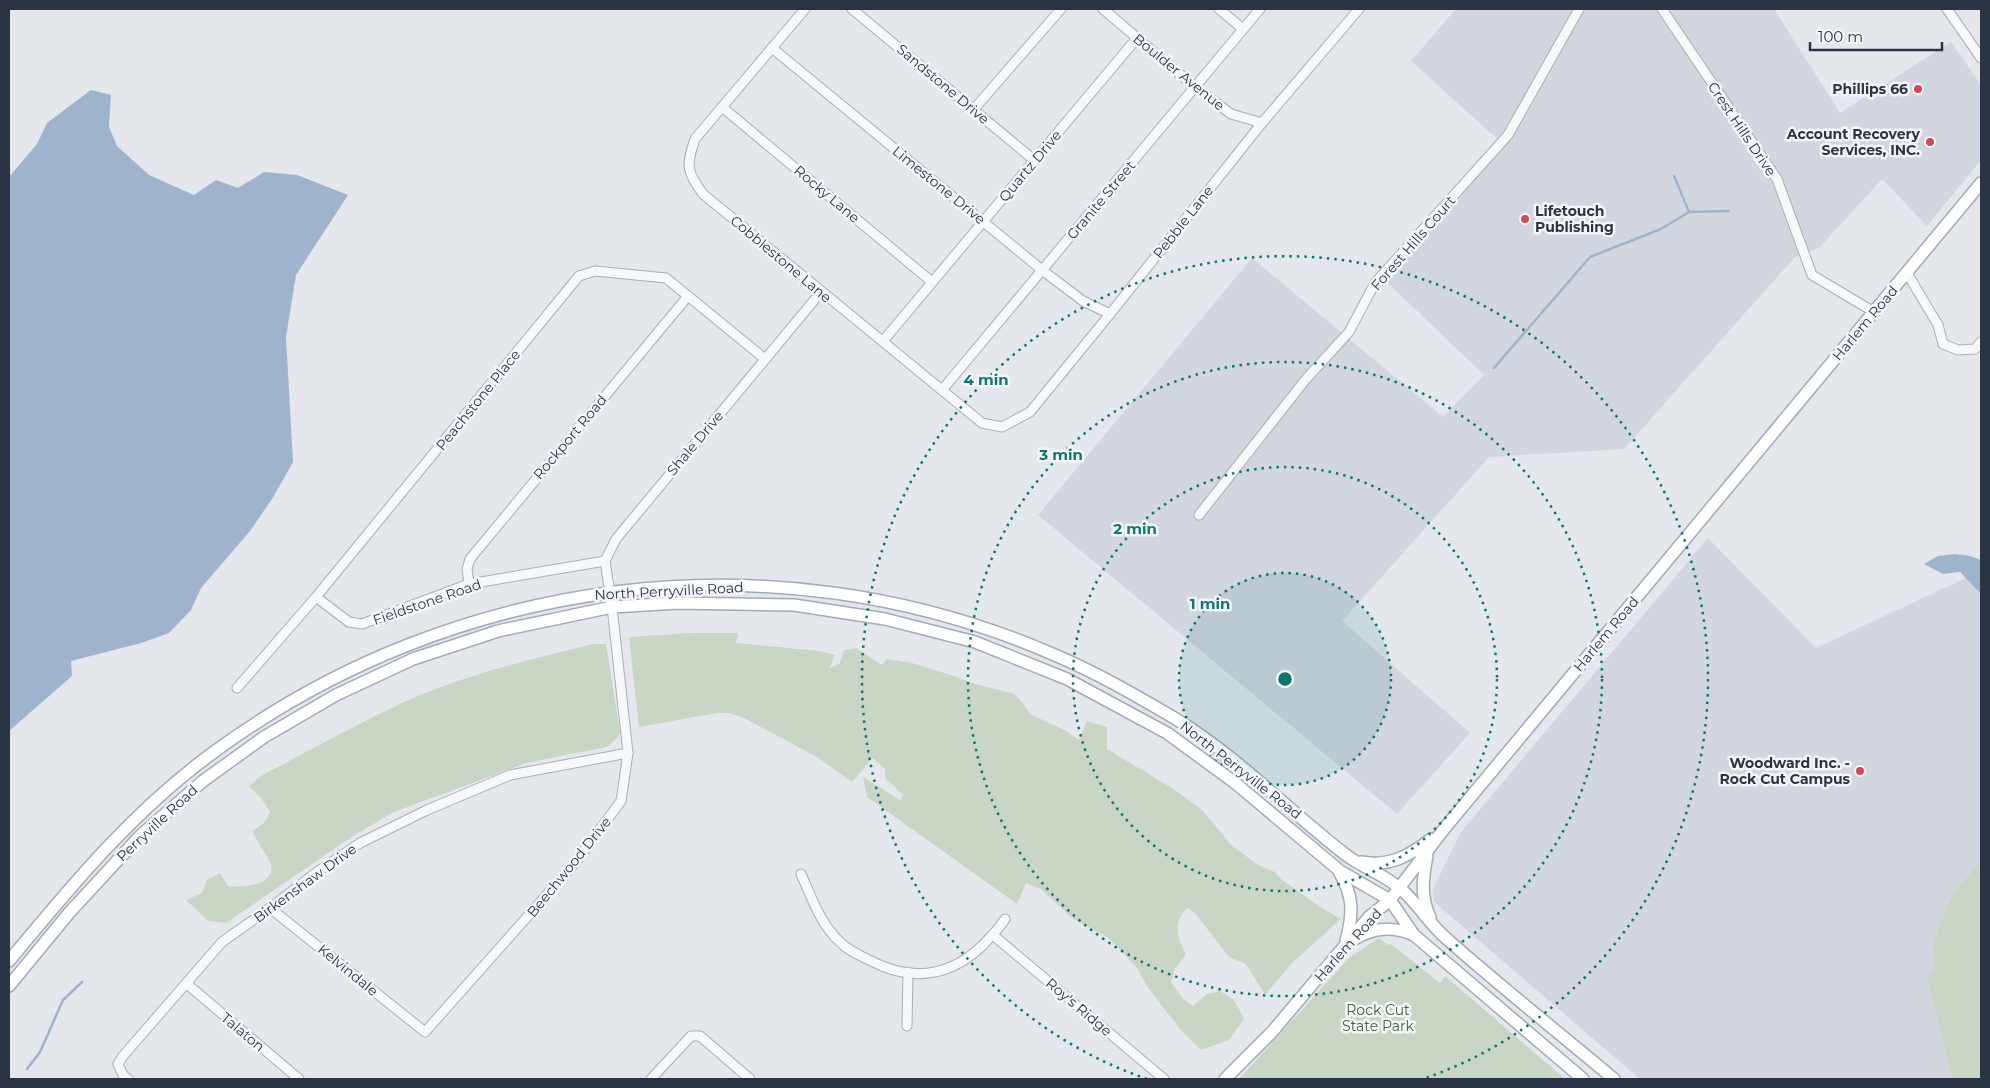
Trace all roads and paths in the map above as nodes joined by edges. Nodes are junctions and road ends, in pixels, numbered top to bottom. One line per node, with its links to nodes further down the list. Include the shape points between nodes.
1 (805, 9): 13 (street, Cobblestone Lane)
2 (852, 9): 17 (street, Sandstone Drive)
3 (1061, 9): 17 (street)
4 (1103, 9): 12 (street, Boulder Avenue)
5 (1219, 9): 11 (street)
6 (1260, 9): 11 (street, Granite Street)
7 (1359, 9): 18 (street, Pebble Lane)
8 (1579, 9): 34 (street, Forest Hills Court, via 1508,135 1375,284 1349,332 1306,379)
9 (1662, 9): 27 (street, Crest Hills Drive, via 1776,179 1812,275)
10 (1947, 9): 14 (street)
11 (1243, 29): 15 (street, Granite Street)
12 (1137, 38): 15 (street, Boulder Avenue); 19 (street, Quartz Drive)
13 (772, 48): 16 (street, Cobblestone Lane); 21 (street, Limestone Drive)
14 (1981, 58)
15 (1195, 87): 18 (street, Boulder Avenue, via 1231,114); 22 (street, Granite Street)
16 (722, 107): 24 (street, Rocky Lane); 25 (street, Cobblestone Lane, via 695,138 689,158 691,178 703,194)
17 (974, 109): 19 (street, Sandstone Drive)
18 (1262, 123): 28 (street, Pebble Lane)
19 (1034, 160): 21 (street, Quartz Drive)
20 (1981, 183): 23 (main road, Harlem Road)
21 (984, 221): 22 (street, Limestone Drive); 24 (street, Quartz Drive)
22 (1042, 270): 28 (street, Limestone Drive, via 1083,301); 32 (street, Granite Street)
23 (1907, 273): 27 (main road, Harlem Road); 30 (street, via 1938,325 1943,344 1958,350 1975,348)
24 (932, 282): 29 (street, Quartz Drive)
25 (821, 292): 29 (street, Cobblestone Lane); 31 (street, Shale Drive)
26 (688, 296): 31 (street, Peachstone Place); 36 (street, Rockport Road, via 470,559 467,569); 38 (street, Peachstone Place, via 666,278 595,270 579,276)
27 (1874, 312): 44 (main road, Harlem Road)
28 (1110, 314): 33 (street, Pebble Lane, via 1030,412)
29 (883, 341): 32 (street, Cobblestone Lane)
30 (1981, 342)
31 (765, 359): 35 (street, Shale Drive, via 616,539)
32 (942, 390): 33 (street, Cobblestone Lane, via 982,423)
33 (1002, 427)
34 (1199, 515)
35 (605, 561): 36 (street, Fieldstone Road); 37 (street)
36 (469, 584): 38 (street, Fieldstone Road, via 362,624 349,622)
37 (610, 592): 39 (street); 40 (main road, North Perryville Road, via 552,601 437,633); 45 (main road, North Perryville Road, via 697,586 820,591 914,608 996,632 1093,672 1181,722 1246,770)
38 (316, 597): 41 (street, Peachstone Place)
39 (612, 607): 42 (main road, North Perryville Road, via 489,634 413,659); 43 (street, Beechwood Drive); 46 (main road, North Perryville Road, via 678,603 794,605 885,619 975,642 1067,679 1167,733 1234,782)
40 (332, 678): 56 (main road, Perryville Road, via 249,727 164,792 113,839)
41 (237, 688)
42 (336, 695): 59 (main road, Perryville Road, via 264,737 211,775 140,836 69,913)
43 (628, 753): 50 (street, Birkenshaw Drive, via 510,775 427,810 360,843); 61 (street, Beechwood Drive, via 621,801 575,863)
44 (1444, 829): 45 (main road, via 1414,853 1399,860 1370,864); 48 (main road, Harlem Road); 54 (main road, via 1427,853 1422,890 1427,912)
45 (1349, 858): 48 (main road, North Perryville Road)
46 (1340, 871): 49 (main road, North Perryville Road); 55 (main road, via 1349,888 1352,907)
47 (801, 874): 57 (street, via 817,912 842,944 888,970)
48 (1400, 888): 49 (main road, Harlem Road); 54 (main road, North Perryville Road)
49 (1390, 900): 53 (main road, North Perryville Road); 55 (main road, Harlem Road, via 1369,917)
50 (270, 908): 58 (street, Birkenshaw Drive, via 222,942); 61 (street, Kelvindale)
51 (1005, 919): 52 (street)
52 (993, 934): 57 (street, via 971,956 951,968 929,974); 66 (street, Roy's Ridge)
53 (1414, 934): 55 (main road, via 1378,928); 68 (main road, North Perryville Road)
54 (1442, 935): 69 (main road, North Perryville Road)
55 (1346, 945): 67 (main road, Harlem Road, via 1272,1032)
56 (9, 961)
57 (908, 972): 60 (street)
58 (187, 984): 62 (street, Birkenshaw Drive, via 118,1064); 63 (street, Talaton)
59 (9, 986)
60 (907, 1026)
61 (426, 1032)
62 (128, 1079)
63 (299, 1079)
64 (651, 1079): 65 (street, via 691,1036 700,1036)
65 (750, 1079)
66 (1164, 1079)
67 (1225, 1079)
68 (1583, 1079)
69 (1614, 1079)

